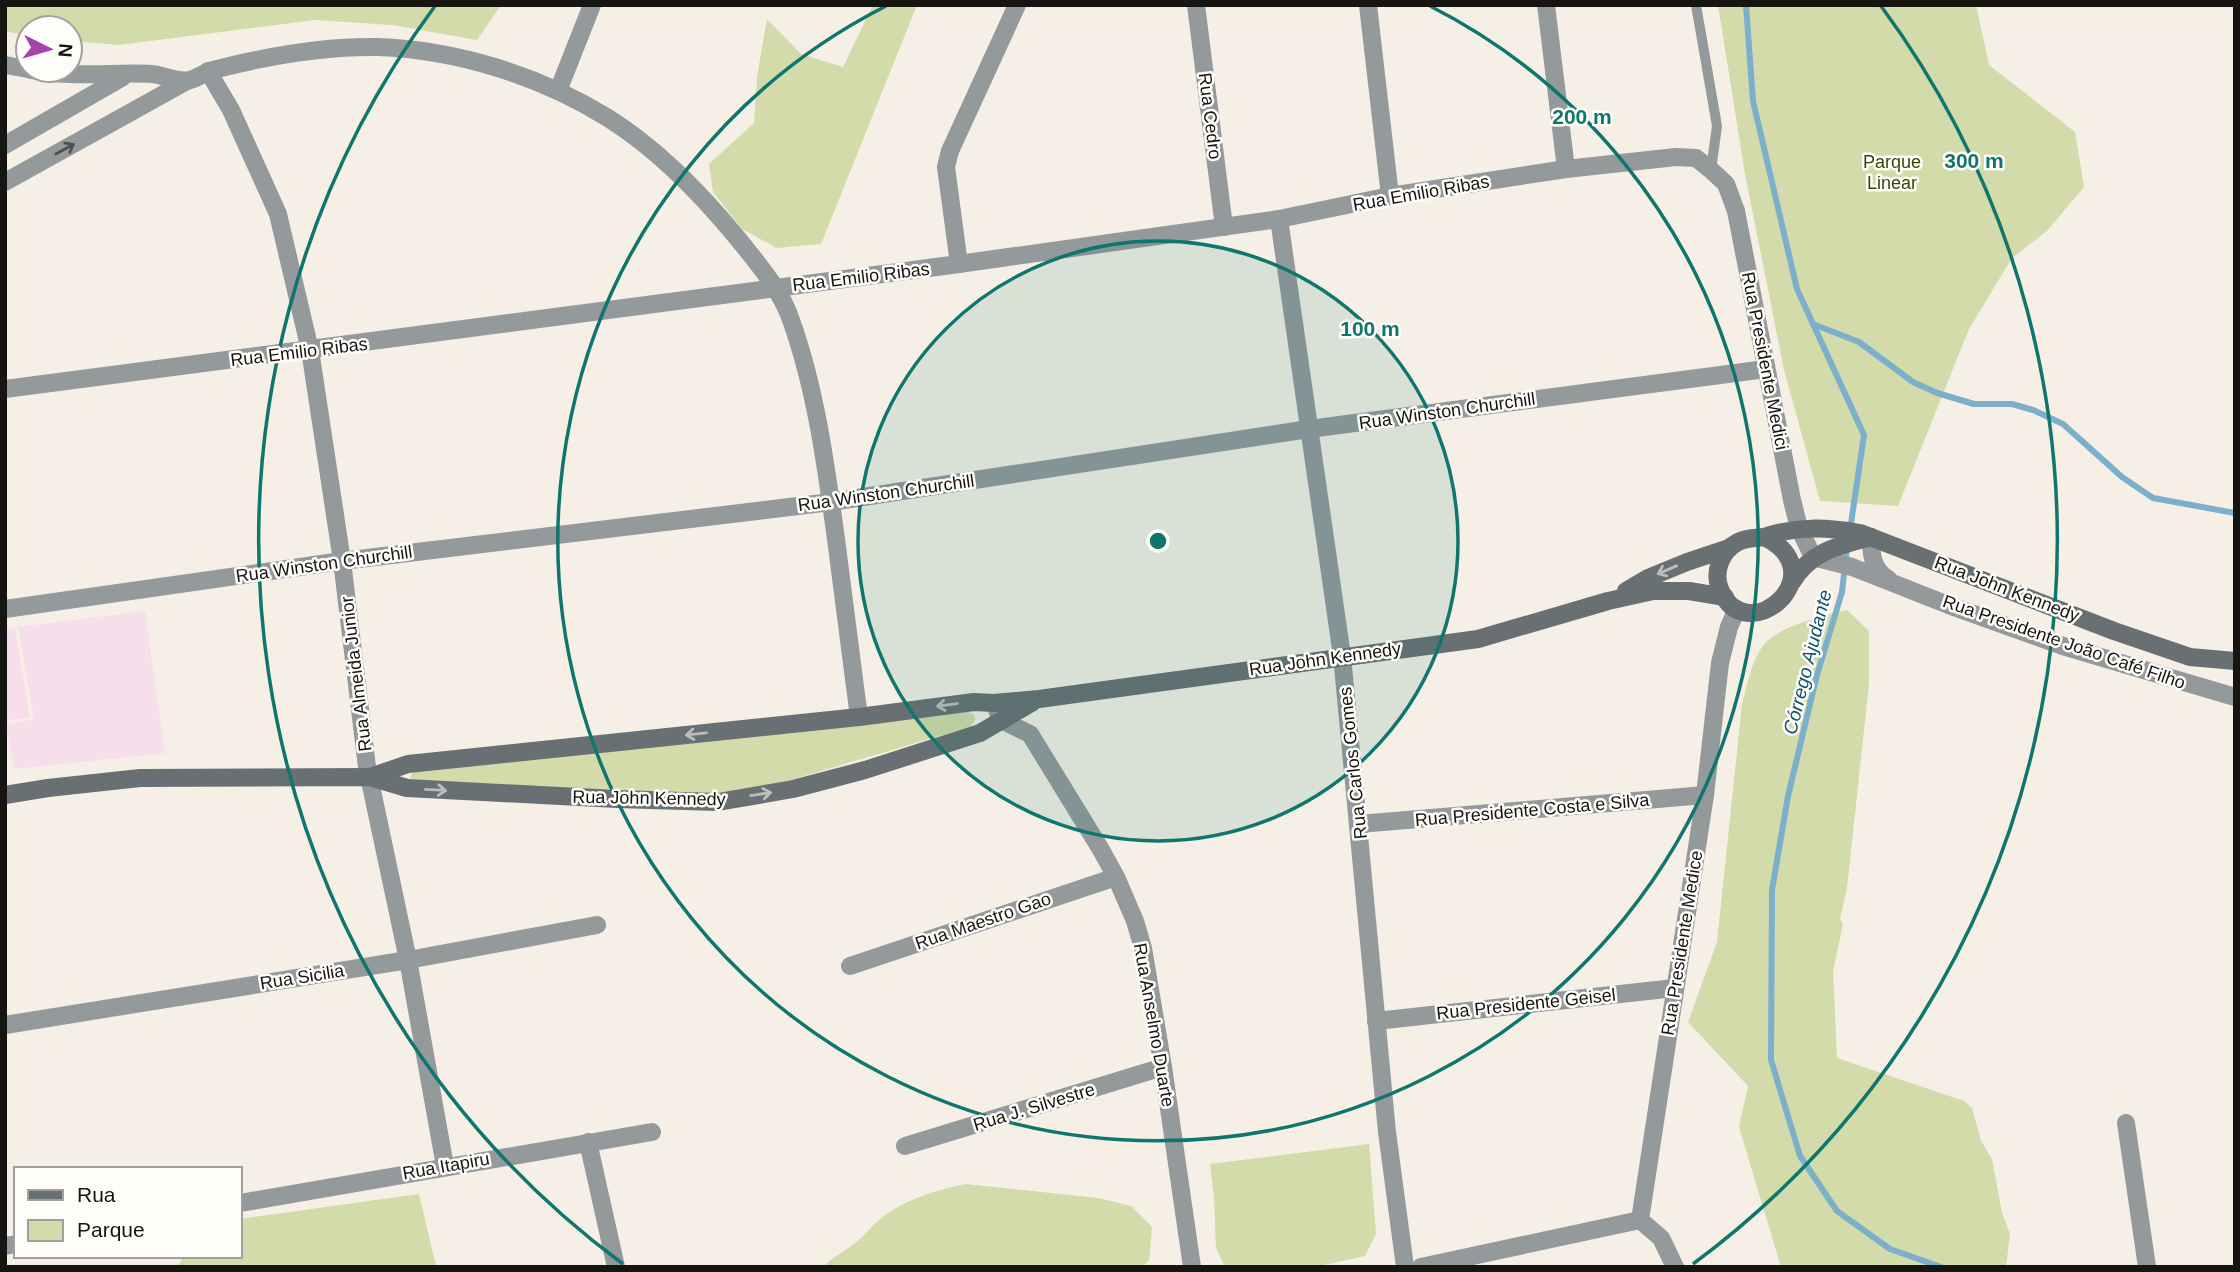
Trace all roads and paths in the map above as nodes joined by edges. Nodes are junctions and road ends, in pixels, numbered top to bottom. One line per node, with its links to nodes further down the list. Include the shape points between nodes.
1 (592, 5): 11 (street)
2 (1017, 5): 19 (street, via 946,167)
3 (1195, 5): 18 (street, Rua Cedro)
4 (1368, 5): 16 (street)
5 (1546, 5): 13 (street)
6 (1696, 5): 14 (lane, via 1717,126)
7 (208, 71): 10 (street); 11 (street, via 271,55 376,47 467,59); 21 (street, Rua Almeida Junior, via 231,110 278,214)
8 (84, 74): 9 (street)
9 (126, 75): 10 (street, via 154,74); 12 (street)
10 (187, 81): 15 (street, one-way to 10)
11 (558, 91): 20 (street, via 649,149 724,223)
12 (5, 145)
13 (1566, 169): 14 (street, Rua Emilio Ribas, via 1676,157 1696,158); 16 (street, Rua Emilio Ribas)
14 (1711, 170): 22 (street, Rua Presidente Medici, via 1726,184 1736,211)
15 (5, 182)
16 (1390, 197): 17 (street, Rua Emilio Ribas)
17 (1279, 219): 18 (street, Rua Emilio Ribas); 24 (street, Rua Carlos Gomes)
18 (1224, 227): 19 (street, Rua Emilio Ribas)
19 (959, 264): 20 (street, Rua Emilio Ribas)
20 (775, 288): 21 (street, Rua Emilio Ribas); 25 (street, via 791,317 811,393)
21 (310, 350): 23 (street, Rua Emilio Ribas); 31 (street, Rua Almeida Junior)
22 (1766, 369): 24 (street, Rua Winston Churchill); 26 (street, Rua Presidente Medici)
23 (5, 389)
24 (1309, 429): 25 (street, Rua Winston Churchill); 37 (street, Rua Carlos Gomes)
25 (831, 502): 31 (street, Rua Winston Churchill); 42 (street)
26 (1799, 528): 27 (street, Rua John Kennedy); 28 (street, Rua John Kennedy, via 1829,528); 30 (street, Rua Presidente Medici)
27 (1765, 537): 29 (street, via 1746,539); 32 (street, via 1789,560)
28 (1864, 537): 30 (street); 33 (street, Rua Presidente João Café Filho, via 1882,575); 38 (street, Rua John Kennedy, via 2190,657)
29 (1729, 548): 34 (street, Rua John Kennedy, one-way to 34, via 1647,578); 35 (street, via 1718,567 1720,588)
30 (1813, 557): 32 (street); 33 (street, Rua Presidente João Café Filho)
31 (342, 561): 36 (street, Rua Winston Churchill); 44 (street, Rua Almeida Junior)
32 (1791, 582): 35 (street, via 1788,593 1773,608 1753,613)
33 (1894, 582): 39 (street, Rua Presidente João Café Filho, via 2063,646)
34 (1608, 601): 35 (street, Rua John Kennedy, via 1653,590 1689,591); 37 (street, Rua John Kennedy, via 1479,639)
35 (1731, 603): 46 (street, Rua Presidente Medice)
36 (5, 610)
37 (1342, 656): 40 (street, Rua John Kennedy); 47 (street, Rua Carlos Gomes)
38 (2235, 661)
39 (2235, 697)
40 (1039, 699): 41 (street, Rua John Kennedy); 43 (street, Rua John Kennedy)
41 (993, 703): 42 (street, Rua John Kennedy, one-way to 42); 43 (street)
42 (859, 717): 44 (street, Rua John Kennedy, one-way to 44, via 408,764)
43 (1001, 720): 44 (street, Rua John Kennedy, one-way to 43, via 407,788 718,802 865,770 980,733); 48 (street, Rua Anselmo Duarte, via 1030,734)
44 (370, 777): 45 (street, Rua John Kennedy, via 140,778); 50 (street, Rua Almeida Junior)
45 (5, 795)
46 (1705, 795): 47 (street, Rua Presidente Costa e Silva); 52 (street, Rua Presidente Medice)
47 (1359, 824): 53 (street, Rua Carlos Gomes)
48 (1116, 877): 51 (street, Rua Maestro Gao); 55 (street, Rua Anselmo Duarte, via 1143,948)
49 (597, 925): 50 (street, Rua Sicilia)
50 (408, 960): 54 (street, Rua Sicilia); 60 (street, Rua Almeida Junior)
51 (850, 966)
52 (1675, 988): 53 (street, Rua Presidente Geisel); 62 (street, Rua Presidente Medice)
53 (1376, 1021): 65 (street, Rua Carlos Gomes)
54 (5, 1026)
55 (1163, 1067): 59 (street, Rua J. Silvestre); 64 (street, Rua Anselmo Duarte)
56 (2126, 1123): 68 (street)
57 (652, 1132): 58 (street, Rua Itapiru)
58 (588, 1142): 60 (street, Rua Itapiru); 63 (street)
59 (905, 1146)
60 (444, 1166): 61 (street, Rua Itapiru)
61 (242, 1203)
62 (1640, 1220): 66 (street); 67 (street, via 1661,1238)
63 (616, 1267)
64 (1192, 1267)
65 (1405, 1267)
66 (1421, 1267)
67 (1675, 1267)
68 (2147, 1267)

